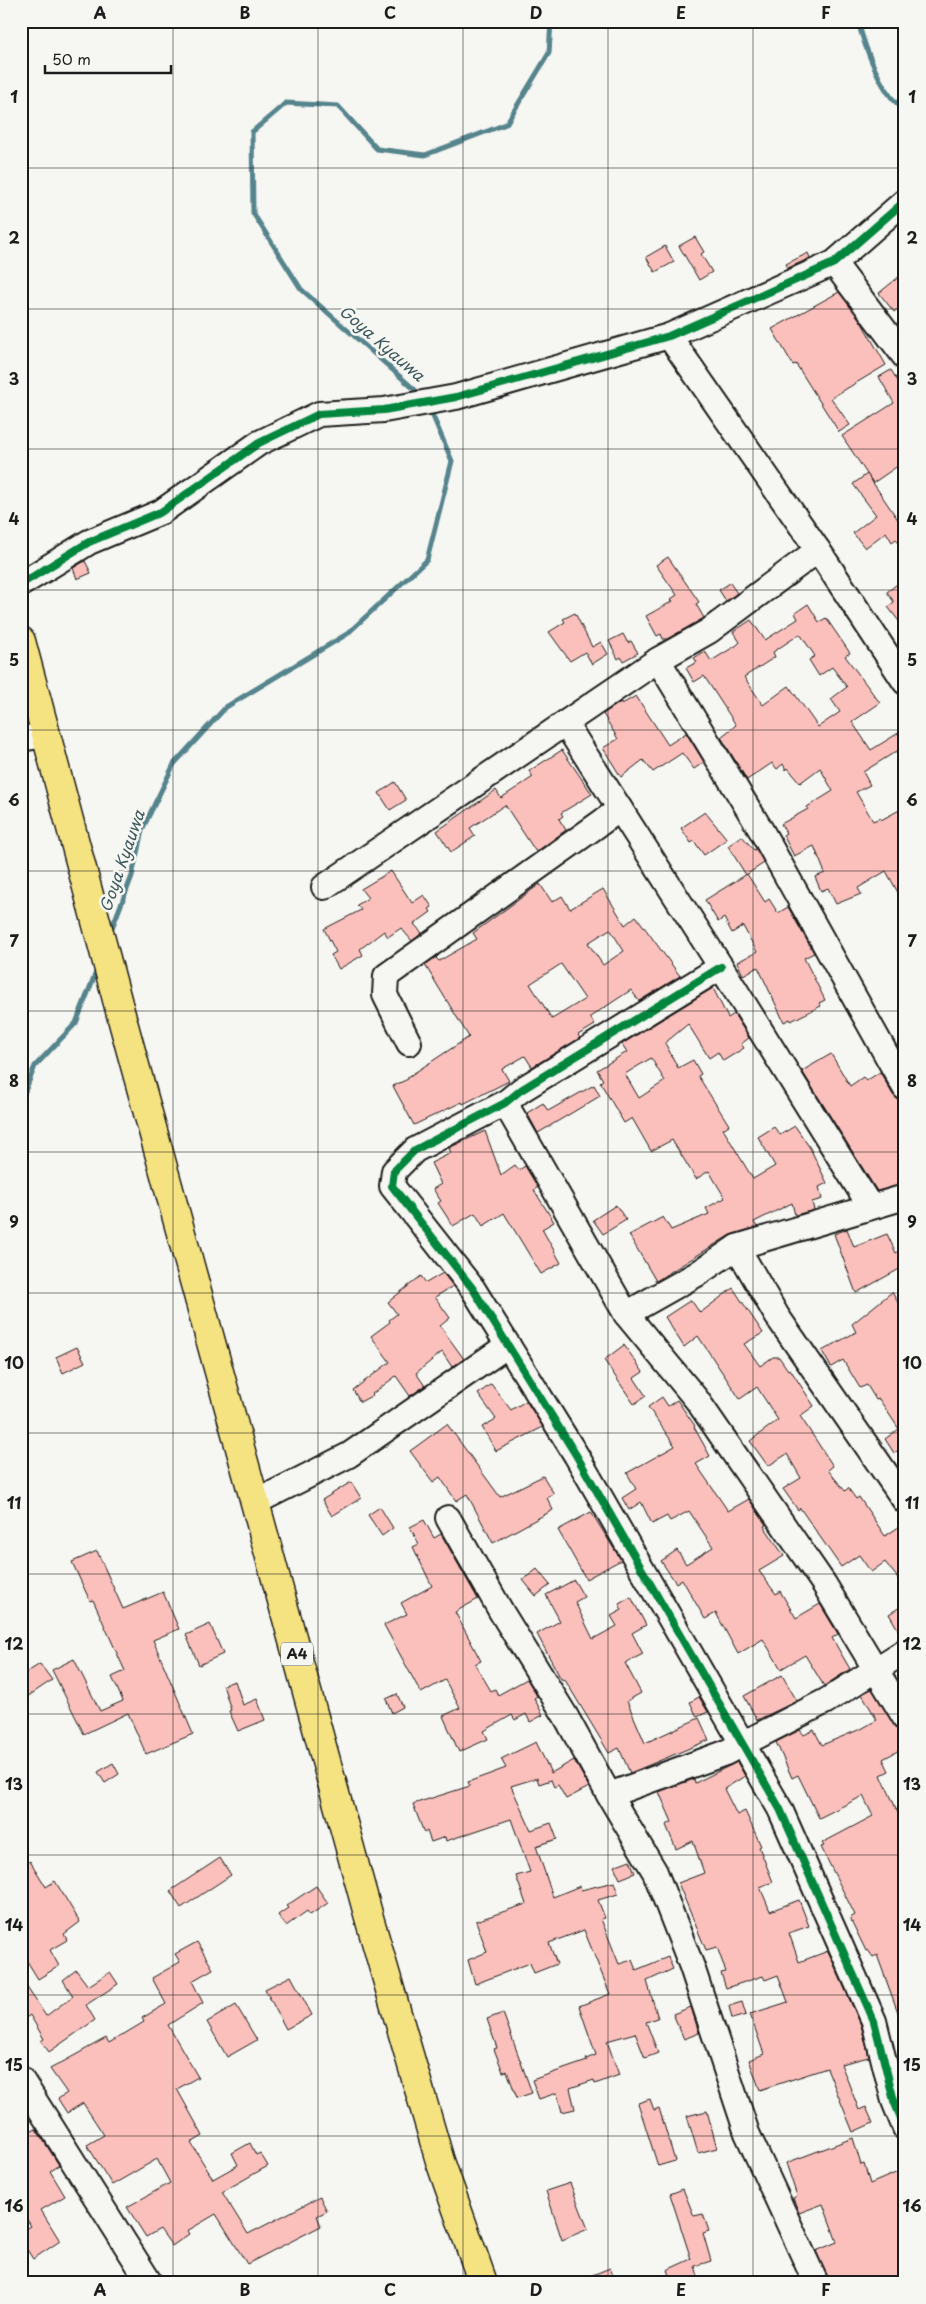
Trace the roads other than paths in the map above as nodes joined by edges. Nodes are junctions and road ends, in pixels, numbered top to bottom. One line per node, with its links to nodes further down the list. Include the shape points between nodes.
1 (905, 201): 2 (street)
2 (834, 263): 3 (street); 4 (street)
3 (669, 336): 5 (street); 6 (street, via 456,397 384,410 319,414 259,443 161,512 89,542)
4 (905, 357)
5 (818, 550): 8 (street, via 709,631); 9 (street)
6 (21, 584)
7 (23, 656): 11 (highway, A4)
8 (658, 660): 10 (street); 16 (street, via 761,830)
9 (905, 682)
10 (565, 723): 12 (street); 13 (street)
11 (33, 737): 24 (highway, A4, via 73,831)
12 (620, 808): 14 (street); 15 (street, via 386,976 386,995)
13 (324, 888)
14 (721, 967): 17 (street); 19 (street)
15 (409, 1043)
16 (905, 1088)
17 (504, 1103): 21 (street); 22 (street, via 415,1150 394,1171 392,1186 473,1289)
18 (905, 1197): 19 (street)
19 (870, 1206): 20 (street)
20 (737, 1247): 21 (street); 23 (street, via 782,1324)
21 (626, 1314): 27 (street, via 696,1400 824,1584)
22 (508, 1345): 24 (street, via 349,1455); 29 (street, via 581,1463)
23 (905, 1501)
24 (256, 1502): 35 (highway, A4, via 392,2001 440,2161)
25 (448, 1518): 30 (street, via 566,1715)
26 (905, 1651): 27 (street)
27 (876, 1668): 28 (street); 29 (street, via 826,1700)
28 (905, 1718)
29 (743, 1744): 30 (street); 32 (street, via 780,1809 863,1994)
30 (609, 1795): 36 (street, via 655,1872 692,1967 747,2133)
31 (21, 2080): 34 (street)
32 (900, 2099): 33 (street)
33 (905, 2128)
34 (150, 2283)
35 (483, 2283)
36 (816, 2283)

